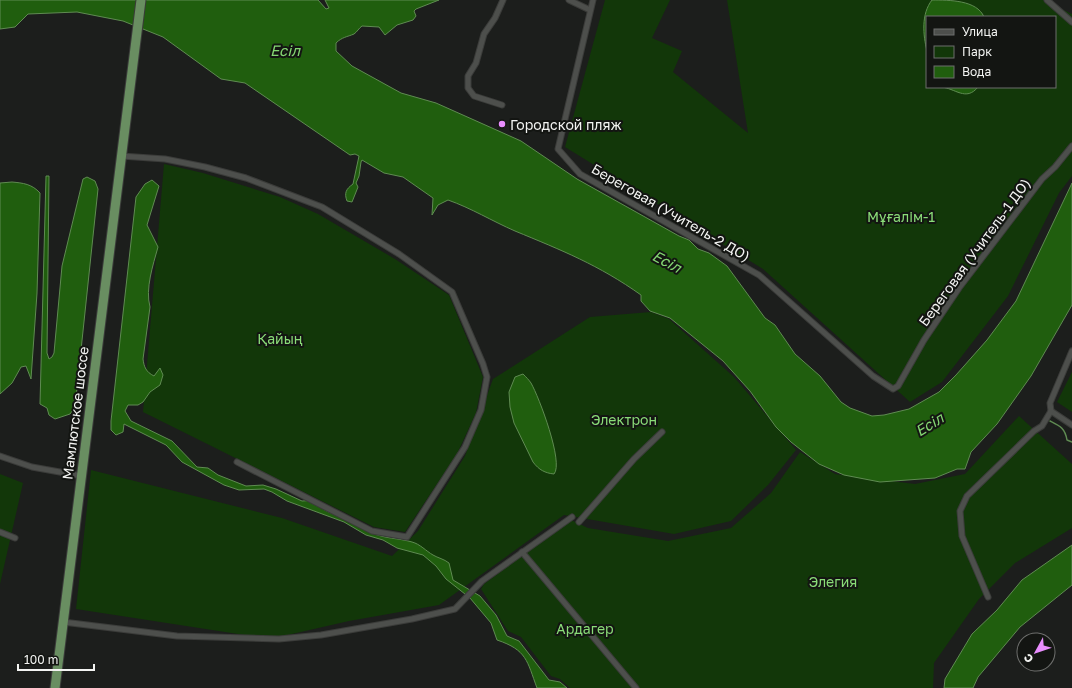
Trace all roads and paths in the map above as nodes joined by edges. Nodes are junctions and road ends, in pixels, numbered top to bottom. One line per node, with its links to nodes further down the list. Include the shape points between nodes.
1 (141, 0): 10 (highway, Мамлютское шоссе)
2 (503, 0): 8 (street, via 484,34 476,63 468,76 468,88 474,96)
3 (569, 0): 6 (street)
4 (593, 0): 6 (street)
5 (1047, 0): 7 (street)
6 (590, 10): 11 (street, Береговая (Учитель-2 ДО), via 558,149 580,174)
7 (1072, 22)
8 (502, 105)
9 (1072, 146): 11 (street, Береговая (Учитель-1 ДО), via 1056,167 1042,179 959,288 895,389 873,376)
10 (121, 156): 17 (street, via 165,159 246,178 322,207 353,224 452,292 483,364 487,377 481,410 460,456 407,537 372,531); 18 (highway, Мамлютское шоссе)
11 (759, 276)
12 (1072, 351): 13 (street, via 1050,403)
13 (1051, 411): 14 (street); 24 (street, via 1042,426 967,496 960,511 962,536)
14 (1072, 426)
15 (662, 432): 20 (street, via 634,459)
16 (0, 456): 18 (street, via 32,467)
17 (237, 462)
18 (82, 476): 25 (highway, Мамлютское шоссе)
19 (572, 517): 23 (street)
20 (579, 522)
21 (0, 532): 22 (street)
22 (14, 538)
23 (522, 552): 25 (street, via 482,581 455,609 321,635 279,639 177,636); 27 (street)
24 (988, 597)
25 (64, 622): 26 (highway, Мамлютское шоссе)
26 (56, 688)
27 (636, 688)

